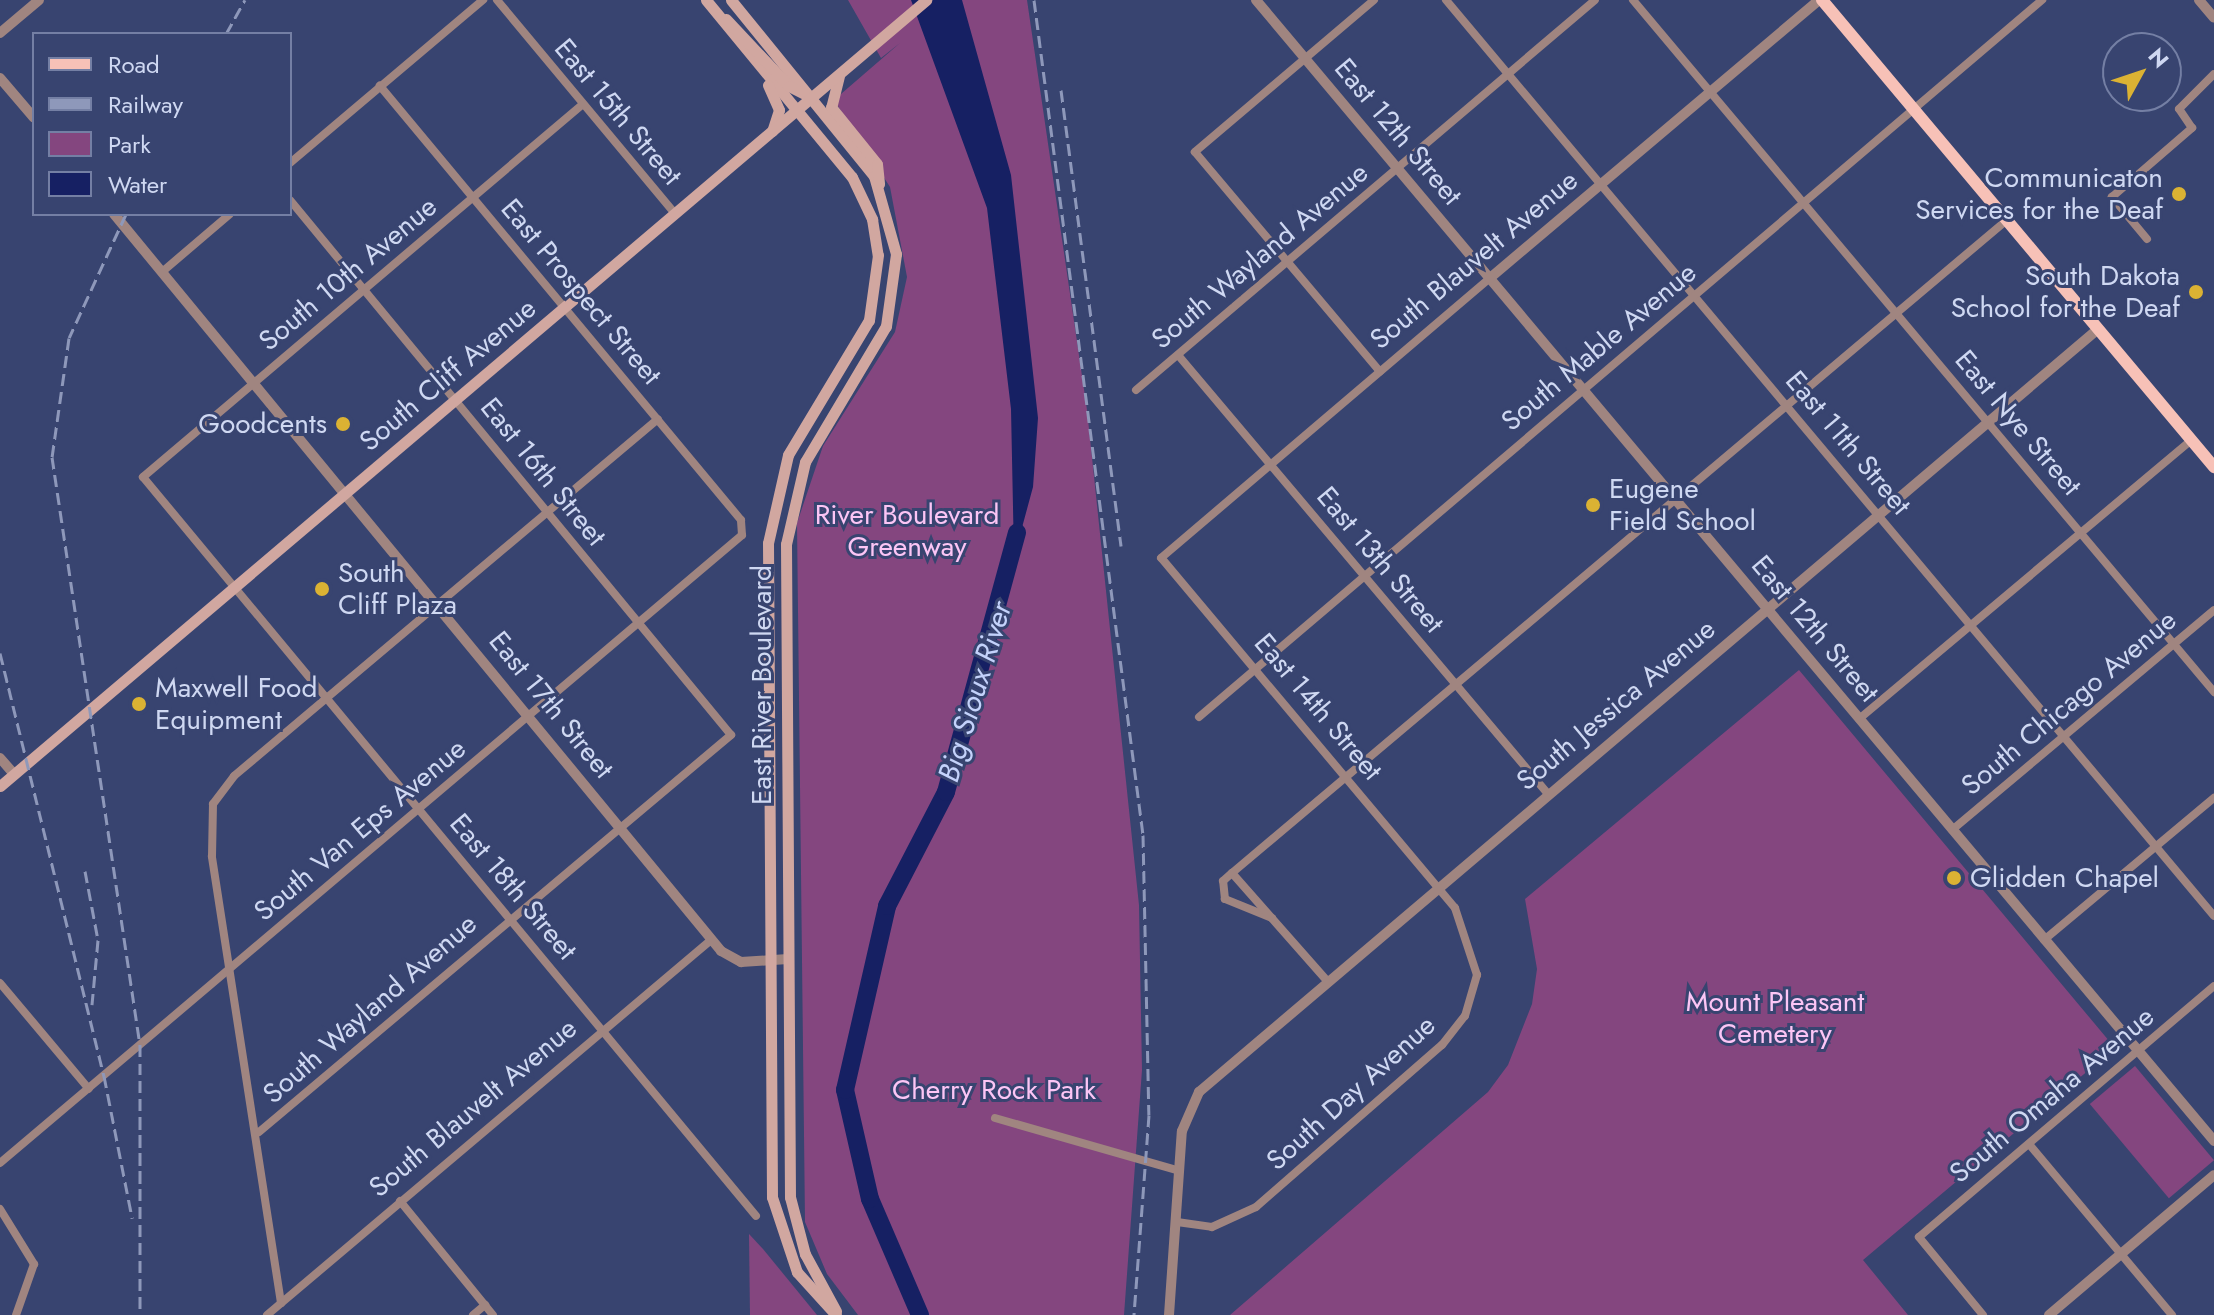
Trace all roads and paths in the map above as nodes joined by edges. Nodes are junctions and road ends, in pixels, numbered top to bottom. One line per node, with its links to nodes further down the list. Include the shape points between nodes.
1 (39, 0): 17 (street)
2 (483, 0): 23 (street)
3 (497, 0): 26 (street, East 15th Street)
4 (706, 0): 15 (main road)
5 (731, 0): 25 (main road)
6 (926, 0): 19 (main road, South Cliff Avenue)
7 (1256, 0): 18 (street, East 12th Street)
8 (1374, 0): 18 (street)
9 (1446, 0): 21 (street, East 11th Street)
10 (1595, 0): 21 (street, South Wayland Avenue)
11 (1633, 0): 24 (street, East Nye Street)
12 (1821, 0): 24 (street, South Blauvelt Avenue); 27 (main road)
13 (2042, 0): 27 (street, South Mable Avenue)
14 (2199, 0): 16 (street)
15 (717, 14): 25 (main road, via 738,26 789,86); 28 (main road); 30 (main road, via 778,100)
16 (2214, 18)
17 (0, 33)
18 (1305, 59): 32 (street, East 12th Street); 44 (street, via 1195,152)
19 (839, 74): 25 (main road, South Cliff Avenue); 33 (main road, via 829,101 877,164)
20 (2214, 74): 43 (street, via 2179,109 2192,128 2112,197)
21 (1507, 75): 32 (street, South Wayland Avenue); 34 (street, East 11th Street)
22 (0, 78): 29 (street)
23 (380, 86): 31 (street); 35 (street, East Prospect Street)
24 (1711, 91): 34 (street, South Blauvelt Avenue); 37 (street, East Nye Street)
25 (812, 97): 28 (main road, South Cliff Avenue); 33 (main road, East River Boulevard)
26 (583, 104): 35 (street, South 10th Avenue); 39 (street, East 15th Street)
27 (1914, 109): 37 (street, South Mable Avenue); 42 (main road)
28 (798, 110): 30 (main road, South Cliff Avenue); 38 (main road, via 821,119); 107 (main road, East River Boulevard, via 861,193 879,271 862,337 798,435 770,518)
29 (32, 116)
30 (772, 131): 39 (main road, South Cliff Avenue)
31 (292, 161)
32 (1398, 168): 44 (street, South Wayland Avenue); 46 (street, East 12th Street)
33 (879, 184): 38 (main road, East River Boulevard)
34 (1601, 185): 46 (street, South Blauvelt Avenue); 48 (street, East 11th Street)
35 (473, 196): 47 (street, South 10th Avenue); 49 (street, East Prospect Street)
36 (292, 202): 47 (street, East 16th Street)
37 (1805, 202): 48 (street, South Mable Avenue); 50 (street, East Nye Street)
38 (889, 212): 106 (main road, East River Boulevard, via 896,272 886,326 813,443 788,521)
39 (675, 214): 49 (main road, South Cliff Avenue)
40 (116, 216): 45 (street, East 17th Street)
41 (228, 216): 45 (street)
42 (2007, 220): 50 (street); 51 (main road)
43 (2147, 239)
44 (1287, 262): 52 (street, South Wayland Avenue); 53 (street)
45 (162, 272): 54 (street, East 17th Street)
46 (1490, 278): 53 (street, South Blauvelt Avenue); 55 (street, East 12th Street)
47 (364, 289): 54 (street, South 10th Avenue); 57 (street, East 16th Street)
48 (1695, 294): 55 (street, South Mable Avenue); 58 (street, East 11th Street)
49 (564, 307): 57 (main road, South Cliff Avenue); 59 (street, East Prospect Street)
50 (1897, 312): 58 (street); 60 (street, East Nye Street)
51 (2098, 329): 60 (street, South Jessica Avenue); 61 (main road)
52 (1178, 355): 56 (street, South Wayland Avenue); 62 (street, East 13th Street)
53 (1380, 372): 62 (street, South Blauvelt Avenue)
54 (254, 384): 64 (street, South 10th Avenue); 65 (street, East 17th Street)
55 (1582, 389): 66 (street, East 12th Street); 72 (street, South Mable Avenue)
56 (1136, 390)
57 (455, 400): 65 (main road, South Cliff Avenue); 67 (street, East 16th Street)
58 (1787, 404): 66 (street); 68 (street, East 11th Street)
59 (658, 419): 67 (street); 69 (street, East Prospect Street)
60 (1989, 423): 68 (street, South Jessica Avenue); 70 (street, East Nye Street)
61 (2192, 440): 63 (main road); 70 (street)
62 (1270, 465): 71 (street, South Blauvelt Avenue); 72 (street, East 13th Street)
63 (2214, 467)
64 (143, 477): 73 (street, East 18th Street)
65 (346, 494): 73 (main road, South Cliff Avenue); 74 (street, East 17th Street)
66 (1674, 499): 75 (street, East 12th Street); 81 (street)
67 (548, 512): 74 (street); 77 (street, East 16th Street)
68 (1879, 514): 75 (street, South Jessica Avenue); 78 (street, East 11th Street)
69 (744, 528): 77 (street, South Van Eps Avenue)
70 (2081, 534): 78 (street); 79 (street, East Nye Street)
71 (1161, 558): 80 (street, East 14th Street)
72 (1363, 575): 80 (street, South Mable Avenue); 81 (street, East 13th Street)
73 (236, 586): 83 (street, East 18th Street); 90 (main road, South Cliff Avenue)
74 (438, 605): 83 (street); 84 (street, East 17th Street)
75 (1767, 608): 86 (street, East 12th Street); 93 (street, South Jessica Avenue)
76 (2214, 610): 79 (street, South Chicago Avenue)
77 (639, 624): 84 (street, South Van Eps Avenue); 87 (street, East 16th Street)
78 (1971, 625): 86 (street); 88 (street, East 11th Street)
79 (2173, 644): 82 (street, East Nye Street); 88 (street, South Chicago Avenue)
80 (1253, 667): 85 (street, South Mable Avenue); 91 (street, East 14th Street)
81 (1457, 684): 91 (street); 93 (street, East 13th Street)
82 (2214, 692)
83 (329, 697): 95 (street, East 18th Street); 108 (street, via 234,776 213,804 212,856)
84 (529, 715): 95 (street, South Van Eps Avenue); 96 (street, East 17th Street)
85 (1199, 717)
86 (1859, 719): 97 (street, East 12th Street)
87 (731, 735): 96 (street, South Wayland Avenue)
88 (2063, 736): 97 (street, South Chicago Avenue); 98 (street, East 11th Street)
89 (0, 758): 90 (street)
90 (14, 774): 92 (main road, South Cliff Avenue)
91 (1346, 776): 99 (street); 100 (street, East 14th Street)
92 (0, 786)
93 (1548, 794): 100 (street, South Jessica Avenue)
94 (2214, 798): 98 (street)
95 (419, 809): 102 (street, East 18th Street); 108 (street, South Van Eps Avenue)
96 (619, 827): 102 (street, South Wayland Avenue); 104 (street, East 17th Street)
97 (1952, 830): 105 (street, East 12th Street)
98 (2156, 847): 101 (street, East 11th Street); 105 (street)
99 (1232, 873): 103 (street); 103 (street, via 1220,887 1225,899)
100 (1438, 888): 109 (street, South Jessica Avenue); 125 (street, South Day Avenue, via 1469,933 1476,964 1474,993 1454,1033 1240,1218 1212,1227)
101 (2214, 916)
102 (510, 918): 112 (street, East 18th Street); 116 (street, South Wayland Avenue)
103 (1272, 918): 109 (street)
104 (711, 940): 107 (street, East 17th Street, via 734,960); 112 (street, South Blauvelt Avenue)
105 (2044, 940): 113 (street, East 12th Street)
106 (788, 959): 107 (street, East 17th Street); 133 (main road, East River Boulevard, via 792,1211)
107 (768, 961): 133 (main road, East River Boulevard, via 774,1212 797,1272)
108 (231, 968): 114 (street, South Van Eps Avenue); 116 (street)
109 (1328, 982): 120 (street, South Jessica Avenue, via 1199,1092 1182,1131)
110 (0, 983): 114 (street)
111 (2214, 986): 113 (street, South Omaha Avenue)
112 (602, 1030): 122 (street, South Blauvelt Avenue); 124 (street, East 18th Street)
113 (2138, 1051): 117 (street, East 12th Street); 118 (street, South Omaha Avenue)
114 (89, 1089): 119 (street, South Van Eps Avenue)
115 (995, 1118): 120 (street)
116 (259, 1132): 127 (street)
117 (2214, 1141)
118 (2029, 1144): 126 (street); 135 (street, South Omaha Avenue, via 1919,1237)
119 (0, 1163)
120 (1180, 1171): 125 (street)
121 (2214, 1175): 126 (street)
122 (400, 1201): 127 (street, South Blauvelt Avenue); 128 (street)
123 (0, 1209): 129 (street, via 34,1264)
124 (756, 1216)
125 (1177, 1222): 134 (street)
126 (2121, 1254): 136 (street); 137 (street)
127 (281, 1303): 130 (street, South Blauvelt Avenue)
128 (485, 1305): 131 (street); 132 (street)
129 (16, 1315)
130 (267, 1315)
131 (473, 1315)
132 (493, 1315)
133 (837, 1315)
134 (1169, 1315)
135 (1983, 1315)
136 (2049, 1315)
137 (2172, 1315)

